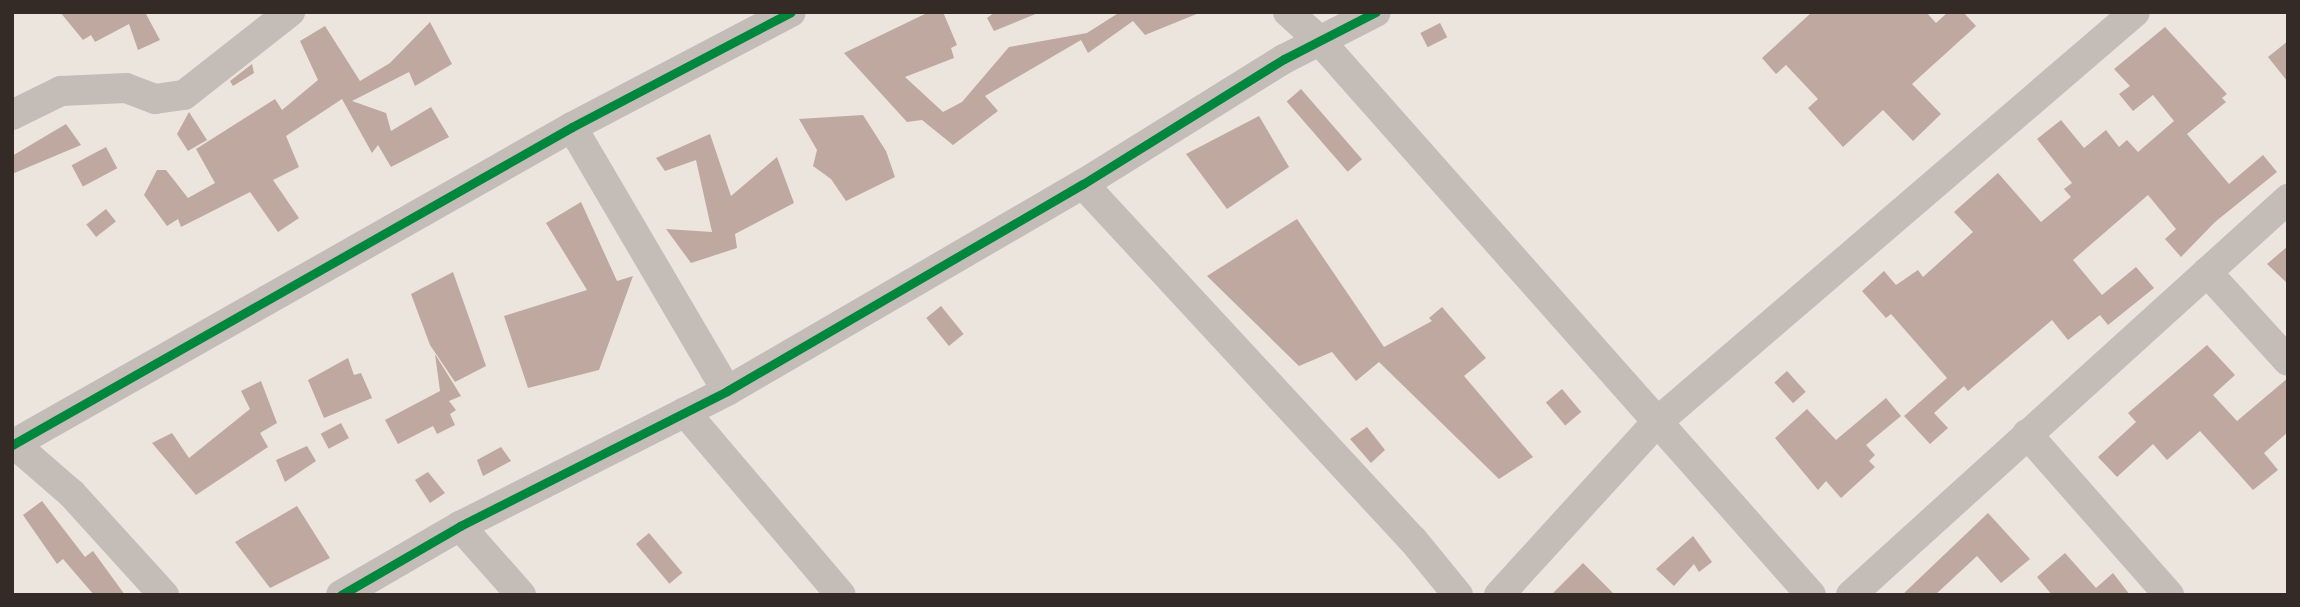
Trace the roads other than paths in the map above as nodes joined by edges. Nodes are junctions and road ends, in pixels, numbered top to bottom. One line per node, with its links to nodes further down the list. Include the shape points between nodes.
1 (290, 12): 7 (street, via 184,95 155,99 127,88 61,91)
2 (791, 12): 8 (street)
3 (1288, 12): 6 (street)
4 (1376, 12): 6 (street)
5 (2135, 12): 15 (street)
6 (1320, 41): 9 (street); 15 (street)
7 (12, 115)
8 (572, 127): 13 (street); 17 (street)
9 (1083, 184): 13 (street); 23 (street, via 1413,540)
10 (2288, 199): 11 (street)
11 (2207, 272): 12 (street); 16 (street)
12 (2288, 361)
13 (727, 391): 14 (street)
14 (685, 412): 18 (street); 22 (street)
15 (1656, 423): 24 (street); 25 (street)
16 (2027, 434): 26 (street); 27 (street)
17 (13, 444): 19 (street, via 72,494)
18 (460, 526): 20 (street); 21 (street)
19 (164, 595)
20 (341, 595)
21 (521, 595)
22 (841, 595)
23 (1458, 595)
24 (1499, 595)
25 (1811, 595)
26 (1850, 595)
27 (2169, 595)

